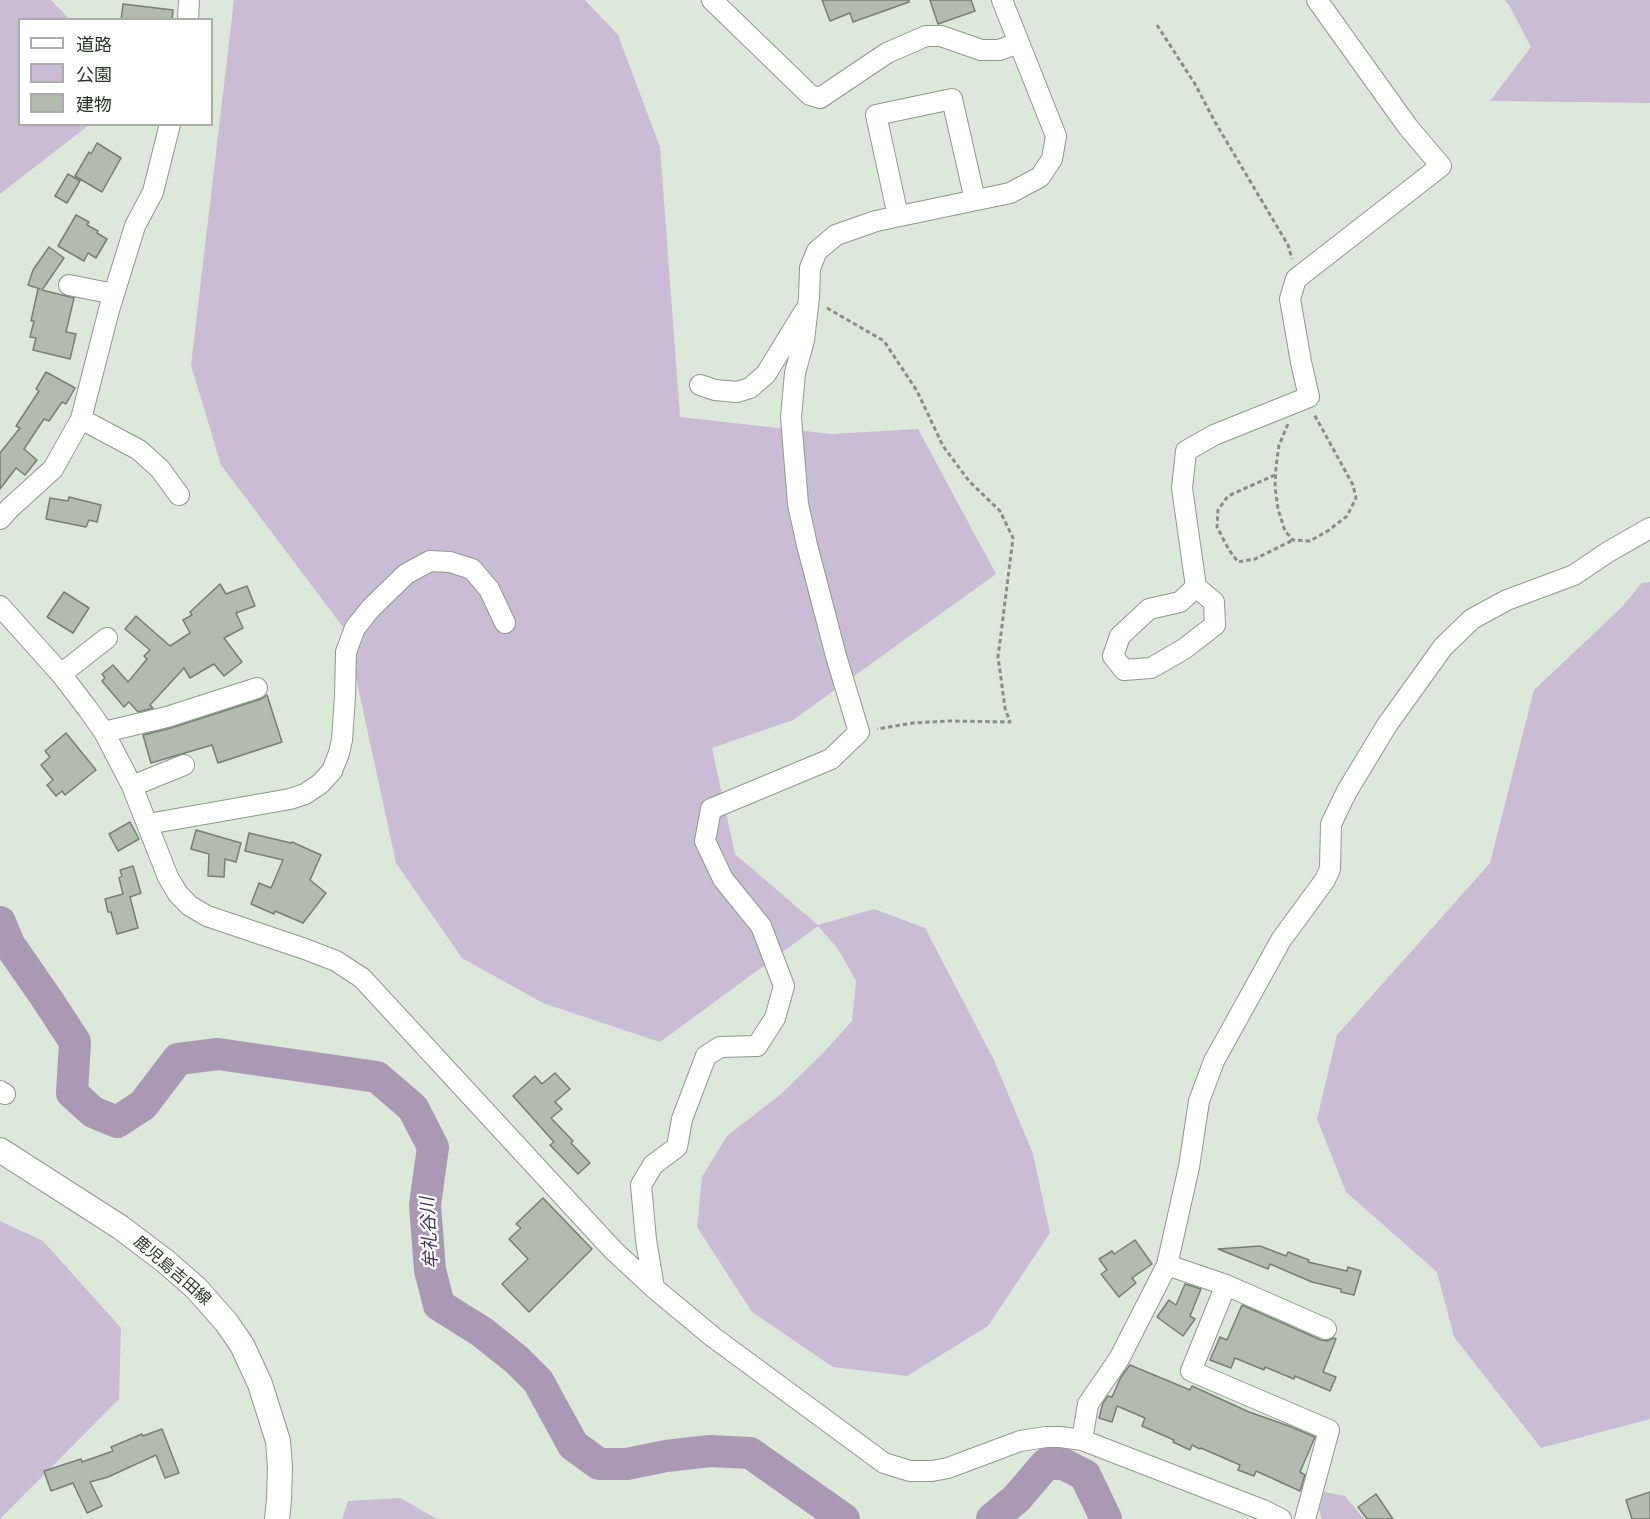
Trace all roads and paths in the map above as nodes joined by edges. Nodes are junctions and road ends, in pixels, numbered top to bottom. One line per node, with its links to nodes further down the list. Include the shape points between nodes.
1 (189, 0): 5 (street)
2 (712, 0): 7 (street, via 810,95 820,98 887,53 926,36 941,36 981,50 999,50)
3 (1002, 0): 7 (street)
4 (1317, 0): 11 (street, via 1408,127 1441,166)
5 (188, 18)
6 (1157, 25): 11 (path, via 1196,84 1288,245)
7 (1019, 43): 9 (street, via 1056,136 1052,159 1040,177 1010,193)
8 (170, 126): 13 (street, via 153,192 135,226)
9 (975, 200): 10 (street); 10 (street, via 952,99 876,115)
10 (898, 216): 14 (street, via 836,236 817,251 810,268)
11 (1296, 279): 16 (street, via 1290,299 1301,362)
12 (69, 285): 13 (street)
13 (114, 294): 17 (street)
14 (809, 301): 15 (street, via 766,374 750,388 737,393); 30 (street, via 791,417 798,504); 30 (path, via 884,341 917,391 943,446 969,481 1000,511 1013,537 998,657 1010,722 913,723)
15 (700, 385)
16 (1302, 401): 18 (path, via 1279,445); 22 (path, via 1353,485 1356,498 1347,516 1329,531 1310,541); 23 (street, via 1214,435 1186,451 1182,488)
17 (81, 419): 19 (street, via 139,450 160,469); 20 (street, via 53,469)
18 (1275, 475): 22 (path, via 1278,509); 22 (path, via 1228,496 1218,510 1217,527 1238,562 1255,559)
19 (179, 495)
20 (0, 519)
21 (1650, 528): 35 (street, via 1574,575 1507,600 1472,619 1443,646 1387,725 1331,824 1330,869 1325,880 1281,940 1204,1085)
22 (1293, 540)
23 (1196, 587): 23 (street, via 1214,602 1215,625 1184,650 1151,668 1124,670 1113,656 1120,636 1149,609 1180,602)
24 (0, 606): 27 (street)
25 (505, 623): 33 (street, via 489,589 472,569 430,561 406,574 355,628 346,652 342,740 332,771 320,784 290,800)
26 (107, 638): 27 (street)
27 (61, 674): 29 (street)
28 (257, 688): 29 (street)
29 (104, 732): 32 (street)
30 (859, 732): 37 (street, via 831,759 711,809 705,841 723,879 761,926 784,986 775,1018 757,1046 720,1047 706,1056 682,1119 677,1147 653,1165 641,1185)
31 (184, 765): 32 (street)
32 (132, 786): 33 (street)
33 (148, 824): 37 (street, via 168,877 190,906 207,916 336,961 362,978 605,1242)
34 (0, 1150): 40 (main road, 鹿児島吉田線, via 120,1227 165,1261 226,1322 260,1384 278,1441)
35 (1167, 1265): 36 (street); 39 (street, via 1119,1359 1088,1404)
36 (1226, 1285): 38 (street); 42 (street, via 1191,1371 1329,1430)
37 (654, 1288): 39 (street, via 712,1337 884,1463 910,1471 932,1471 1020,1441 1046,1437)
38 (1326, 1329)
39 (1082, 1440): 41 (street)
40 (277, 1519)
41 (1281, 1519)
42 (1305, 1519)

